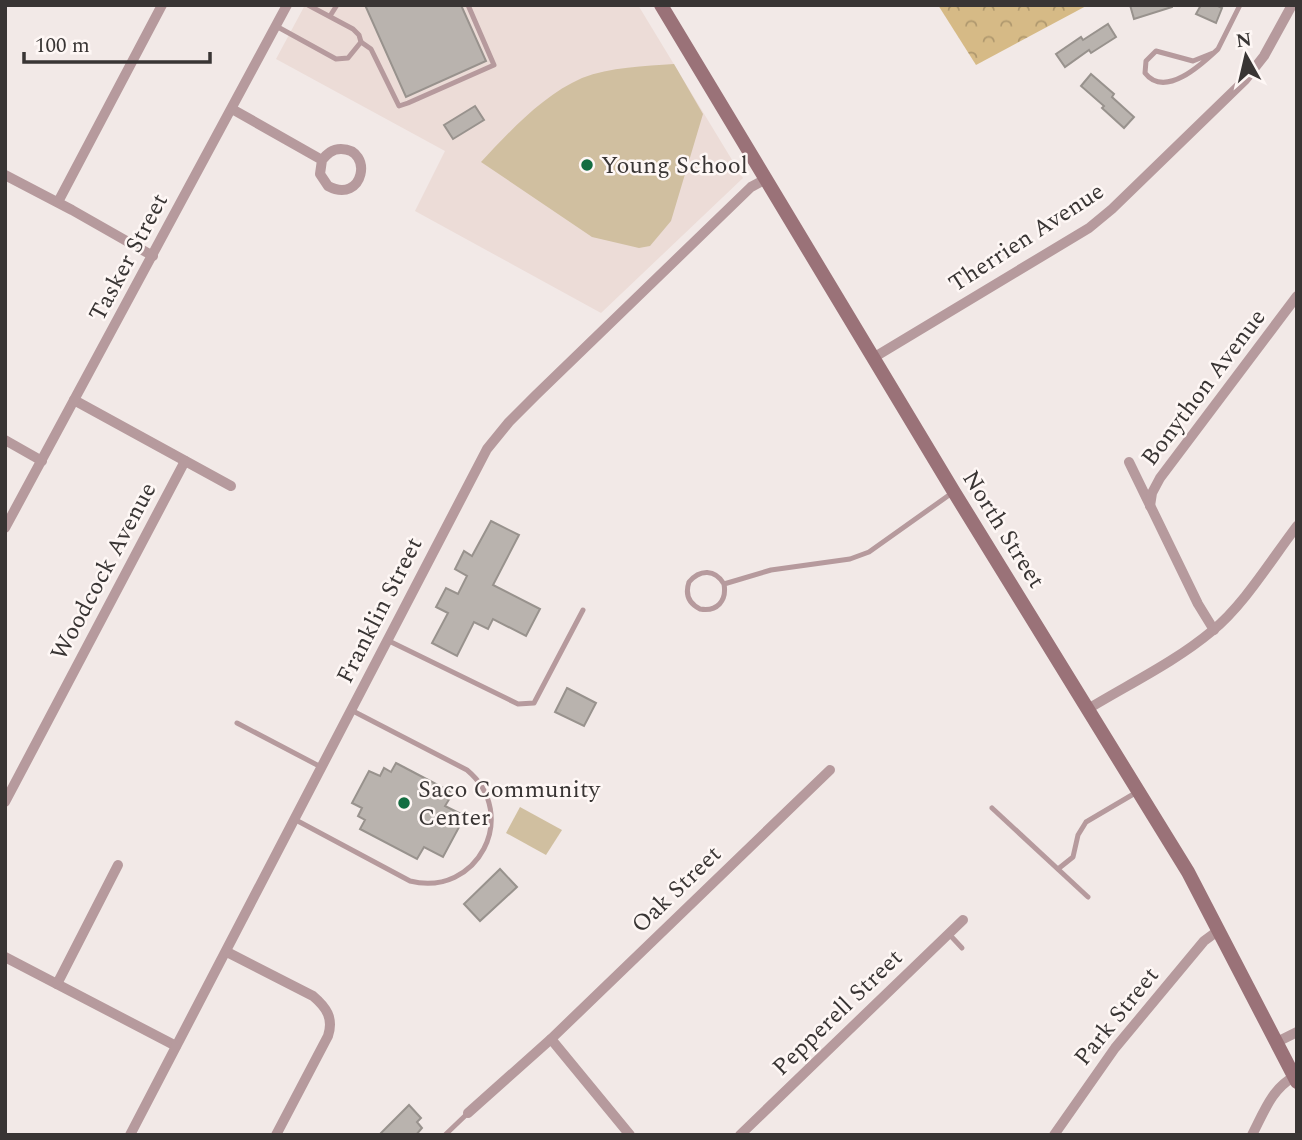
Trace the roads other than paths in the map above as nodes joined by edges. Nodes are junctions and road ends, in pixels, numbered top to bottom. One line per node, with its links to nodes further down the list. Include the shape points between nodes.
1 (162, 5): 17 (street)
2 (287, 5): 10 (street, Tasker Street)
3 (308, 5): 9 (lane)
4 (337, 5): 9 (lane)
5 (468, 5): 11 (lane, via 494,65 408,103 399,106 371,48)
6 (661, 5): 16 (main road, North Street)
7 (1240, 5): 12 (lane)
8 (1293, 5): 20 (street, Therrien Avenue, via 1245,80 1112,209 1089,228)
9 (330, 16): 11 (lane, via 353,29)
10 (276, 26): 11 (lane, via 342,60); 13 (street, Tasker Street)
11 (361, 42)
12 (1213, 53): 12 (lane, via 1172,81 1158,82 1145,73 1146,61 1156,51 1193,61)
13 (232, 109): 14 (street); 18 (street, Tasker Street)
14 (322, 160): 14 (street, via 331,151 351,151 361,167 359,180 341,191 328,187 320,174)
15 (5, 175): 17 (street)
16 (766, 179): 20 (main road, North Street); 34 (street, Franklin Street, via 751,187 496,437)
17 (58, 202): 18 (street)
18 (153, 256): 21 (street, Tasker Street)
19 (1297, 296): 28 (street, Bonython Avenue, via 1155,485)
20 (873, 358): 27 (main road, North Street)
21 (74, 400): 23 (street, Tasker Street); 24 (street)
22 (5, 440): 23 (street)
23 (42, 461): 30 (street, Tasker Street)
24 (185, 461): 26 (street); 41 (street, Woodcock Avenue)
25 (1129, 461): 28 (street)
26 (231, 486)
27 (954, 492): 31 (lane, via 869,552 771,570); 35 (main road, North Street)
28 (1150, 506): 33 (street)
29 (1297, 526): 33 (street)
30 (5, 528)
31 (724, 584): 31 (lane, via 722,601 713,609 700,609 687,595 689,582 699,573 711,572)
32 (583, 610): 34 (lane, via 534,702 518,704)
33 (1214, 630): 35 (street)
34 (387, 640): 36 (street, Franklin Street)
35 (1088, 709): 40 (main road, North Street)
36 (351, 710): 38 (street, Franklin Street); 43 (lane, via 476,777 491,816 486,847 457,877 418,883)
37 (237, 723): 38 (lane)
38 (321, 768): 43 (street, Franklin Street)
39 (830, 769): 55 (street, Oak Street)
40 (1139, 790): 45 (lane, via 1086,822 1073,858); 48 (main road, North Street)
41 (5, 802)
42 (992, 808): 45 (lane)
43 (294, 819): 51 (street, Franklin Street)
44 (118, 864): 53 (street)
45 (1058, 869): 46 (lane)
46 (1088, 897)
47 (963, 920): 49 (street, Pepperell Street)
48 (1219, 930): 56 (main road, North Street); 65 (street, Park Street, via 1204,941 1115,1048)
49 (948, 934): 50 (lane); 64 (street, Pepperell Street)
50 (962, 948)
51 (227, 952): 57 (street, Franklin Street); 61 (street, via 307,992 328,1011 331,1022)
52 (5, 957): 53 (street)
53 (57, 984): 57 (street)
54 (1297, 1032): 56 (street)
55 (551, 1039): 59 (street, Oak Street); 63 (street)
56 (1277, 1042): 58 (main road, North Street)
57 (176, 1046): 60 (street, Franklin Street)
58 (1295, 1079): 66 (street, via 1283,1083 1275,1093)
59 (468, 1113): 62 (lane)
60 (130, 1135)
61 (276, 1135)
62 (445, 1135)
63 (630, 1135)
64 (740, 1135)
65 (1054, 1135)
66 (1252, 1135)

